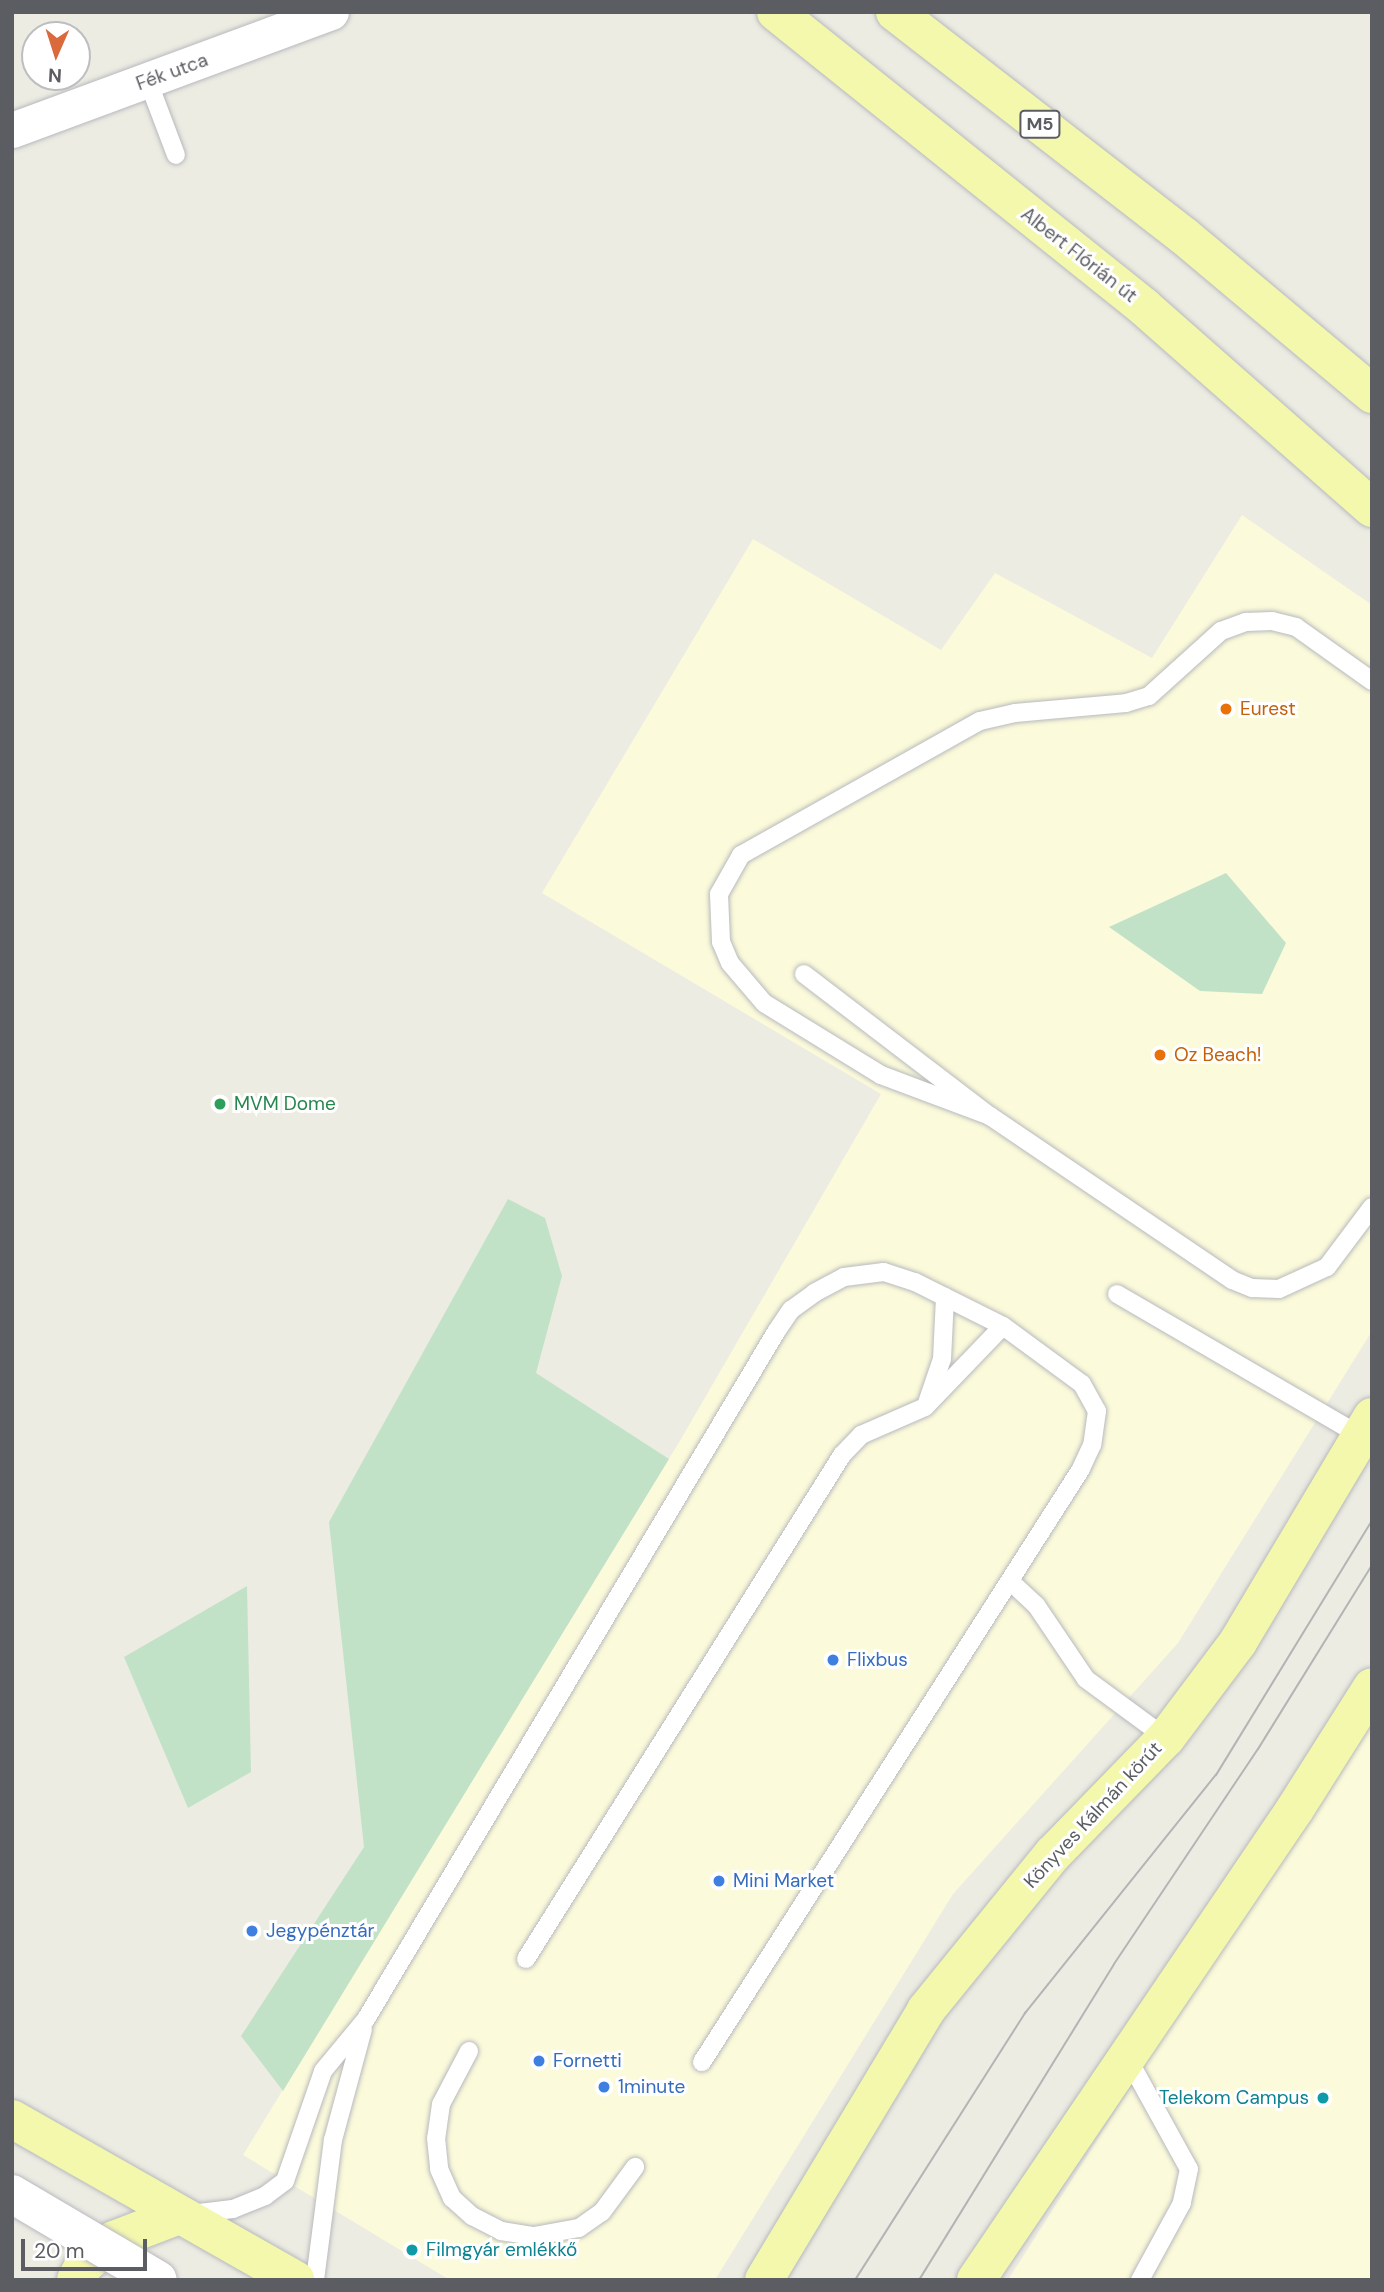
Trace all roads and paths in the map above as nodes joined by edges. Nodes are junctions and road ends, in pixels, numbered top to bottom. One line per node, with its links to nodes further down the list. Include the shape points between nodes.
1 (331, 12): 4 (street, Fék utca)
2 (776, 12): 8 (main road, Albert Flórián út, via 1144,307)
3 (895, 12): 7 (main road, M5, via 1184,236)
4 (148, 81): 5 (street, Fék utca); 6 (lane)
5 (12, 130)
6 (176, 155)
7 (1372, 394)
8 (1372, 508)
9 (1372, 681): 11 (lane, via 1296,627 1272,621 1246,622 1221,631 1149,696 1126,703 1014,713 980,721 741,855 719,894 721,942 730,963 764,1003 881,1075)
10 (804, 974): 11 (lane)
11 (990, 1116): 12 (lane, via 1232,1280 1252,1288 1279,1289 1326,1267)
12 (1372, 1207)
13 (1117, 1294): 17 (lane)
14 (945, 1297): 15 (lane); 16 (lane, via 942,1359); 22 (lane, via 884,1272 844,1278 791,1310)
15 (1003, 1326): 16 (lane); 18 (lane, via 1082,1384 1097,1411 1092,1445 1081,1469)
16 (925, 1407): 21 (lane, via 861,1435 842,1455)
17 (1366, 1426): 20 (main road, Könyves Kálmán körút, via 1238,1642)
18 (1010, 1581): 20 (lane, via 1036,1605 1086,1679); 25 (lane)
19 (1372, 1688): 24 (main road)
20 (1166, 1738): 34 (main road, Könyves Kálmán körút, via 1053,1854 926,2010)
21 (526, 1959)
22 (366, 2019): 29 (lane, via 323,2071 285,2181 265,2196 233,2209); 33 (lane, via 333,2140)
23 (469, 2051): 27 (lane, via 442,2104 436,2138 439,2169 452,2198 472,2216 501,2231 534,2236 579,2228 602,2212)
24 (1126, 2055): 35 (main road); 36 (lane, via 1189,2169 1182,2203)
25 (702, 2062)
26 (12, 2119): 29 (main road)
27 (635, 2167)
28 (12, 2194): 31 (main road, bridge)
29 (177, 2216): 30 (main road, via 114,2240 85,2265); 32 (main road)
30 (76, 2280)
31 (158, 2280)
32 (295, 2280)
33 (315, 2280)
34 (764, 2280)
35 (976, 2280)
36 (1140, 2280)

